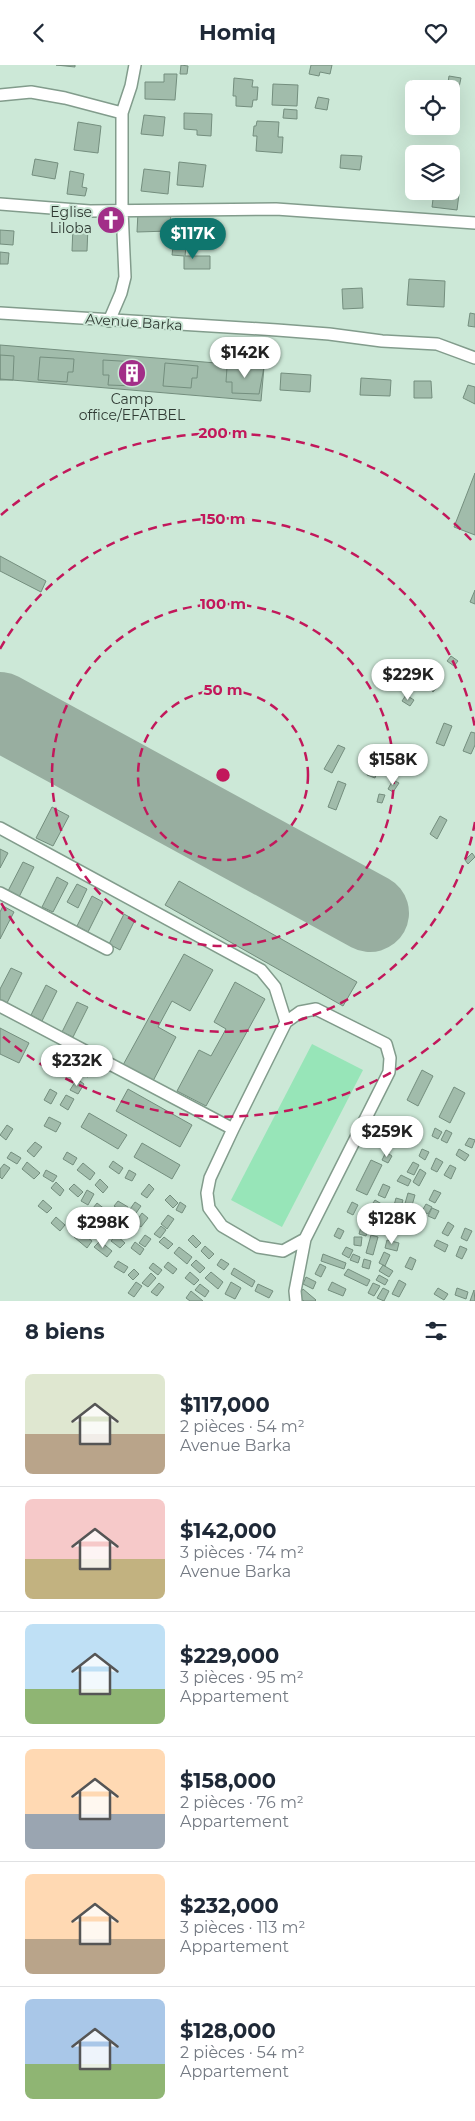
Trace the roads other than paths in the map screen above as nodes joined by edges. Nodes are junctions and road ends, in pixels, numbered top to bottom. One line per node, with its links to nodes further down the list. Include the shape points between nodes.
1 (136, 65): 3 (street)
2 (0, 95): 3 (street, via 31,92)
3 (122, 113): 5 (street)
4 (0, 204): 5 (street)
5 (122, 210): 6 (street, via 276,209); 8 (street, via 124,277)
6 (475, 223)
7 (0, 313): 8 (street, Avenue Barka)
8 (109, 321): 9 (street, Avenue Barka, via 277,330 437,344)
9 (475, 357)
10 (0, 828): 14 (street, via 261,970 275,987)
11 (0, 893): 12 (street)
12 (108, 949)
13 (0, 1006): 15 (street)
14 (286, 1022): 15 (street); 16 (street, via 300,1012 316,1009 386,1044 390,1057 389,1072)
15 (233, 1129): 16 (street, via 206,1193 214,1217 222,1226 258,1247 283,1251)
16 (305, 1239): 17 (street, via 294,1291)
17 (296, 1301)

